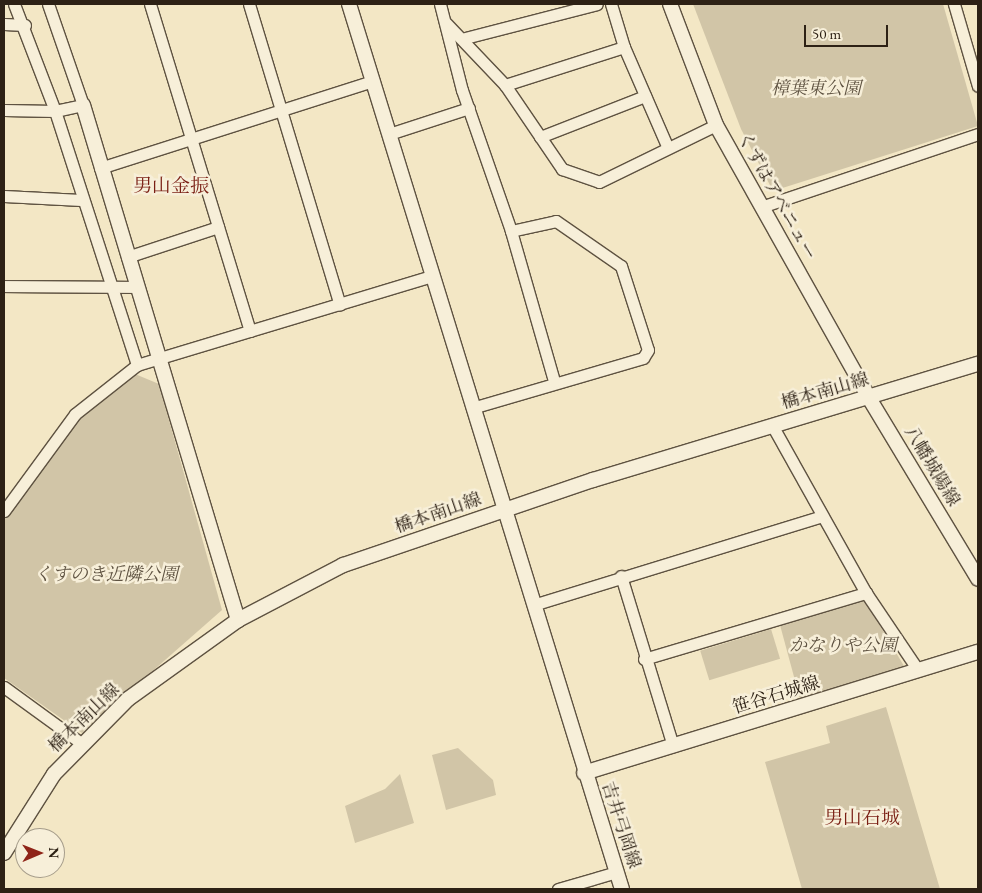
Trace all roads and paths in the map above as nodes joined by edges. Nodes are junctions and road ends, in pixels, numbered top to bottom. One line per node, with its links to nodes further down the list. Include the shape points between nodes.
1 (14, 4): 13 (street)
2 (48, 4): 21 (street)
3 (150, 4): 30 (street)
4 (249, 4): 24 (street)
5 (349, 4): 17 (street, 吉井弓岡線)
6 (440, 4): 11 (street)
7 (598, 4): 14 (street)
8 (611, 4): 15 (street)
9 (670, 4): 26 (street, くずはアベニュー)
10 (954, 4): 16 (street)
11 (446, 23): 14 (street); 22 (street)
12 (4, 24): 13 (street)
13 (25, 25): 25 (street)
14 (465, 38): 18 (street)
15 (624, 47): 18 (street); 20 (street)
16 (976, 72): 19 (street)
17 (373, 81): 24 (street); 27 (street, 吉井弓岡線)
18 (505, 84): 29 (street)
19 (978, 86)
20 (644, 96): 29 (street); 31 (street)
21 (83, 105): 25 (street); 32 (street)
22 (469, 108): 27 (street); 37 (street)
23 (4, 110): 25 (street)
24 (281, 110): 30 (street); 43 (street)
25 (55, 111): 34 (street)
26 (716, 125): 31 (street); 35 (street, くずはアベニュー)
27 (389, 134): 39 (street, 吉井弓岡線)
28 (978, 134): 35 (street)
29 (540, 138): 31 (street, via 562,170 599,182)
30 (190, 139): 32 (street); 36 (street)
31 (668, 148)
32 (100, 168): 38 (street)
33 (4, 196): 34 (street)
34 (81, 200): 42 (street)
35 (761, 207): 49 (street, くずはアベニュー)
36 (218, 227): 38 (street); 44 (street)
37 (511, 231): 48 (street); 48 (street, via 556,221 622,266 648,350 644,358)
38 (127, 257): 41 (street)
39 (432, 276): 43 (street); 50 (street, 吉井弓岡線)
40 (4, 286): 42 (street)
41 (136, 287): 42 (street); 45 (street)
42 (112, 290): 46 (street)
43 (340, 305): 44 (street)
44 (250, 331): 45 (street)
45 (160, 361): 46 (street); 59 (street)
46 (137, 365): 53 (street, via 75,414)
47 (977, 367): 49 (street, 橋本南山線)
48 (554, 381): 50 (street)
49 (869, 398): 51 (street, 橋本南山線); 56 (street, 八幡城陽線)
50 (472, 408): 52 (street, 吉井弓岡線)
51 (772, 425): 52 (street, 橋本南山線); 54 (street)
52 (503, 510): 58 (street, 吉井弓岡線); 59 (street, 橋本南山線, via 343,565)
53 (4, 511)
54 (822, 516): 55 (street); 57 (street)
55 (621, 576): 58 (street); 61 (street)
56 (978, 578)
57 (866, 593): 61 (street); 62 (street)
58 (533, 605): 66 (street, 吉井弓岡線)
59 (238, 620): 64 (street, 橋本南山線, via 128,699)
60 (978, 652): 62 (street, 笹谷石城線)
61 (644, 659): 65 (street)
62 (918, 670): 65 (street, 笹谷石城線)
63 (4, 686): 64 (street)
64 (81, 743): 67 (street, 橋本南山線, via 54,774)
65 (673, 746): 66 (street, 笹谷石城線)
66 (584, 773): 68 (street, 吉井弓岡線)
67 (4, 853)
68 (617, 872): 69 (street); 70 (street, 吉井弓岡線)
69 (558, 889)
70 (622, 889)

